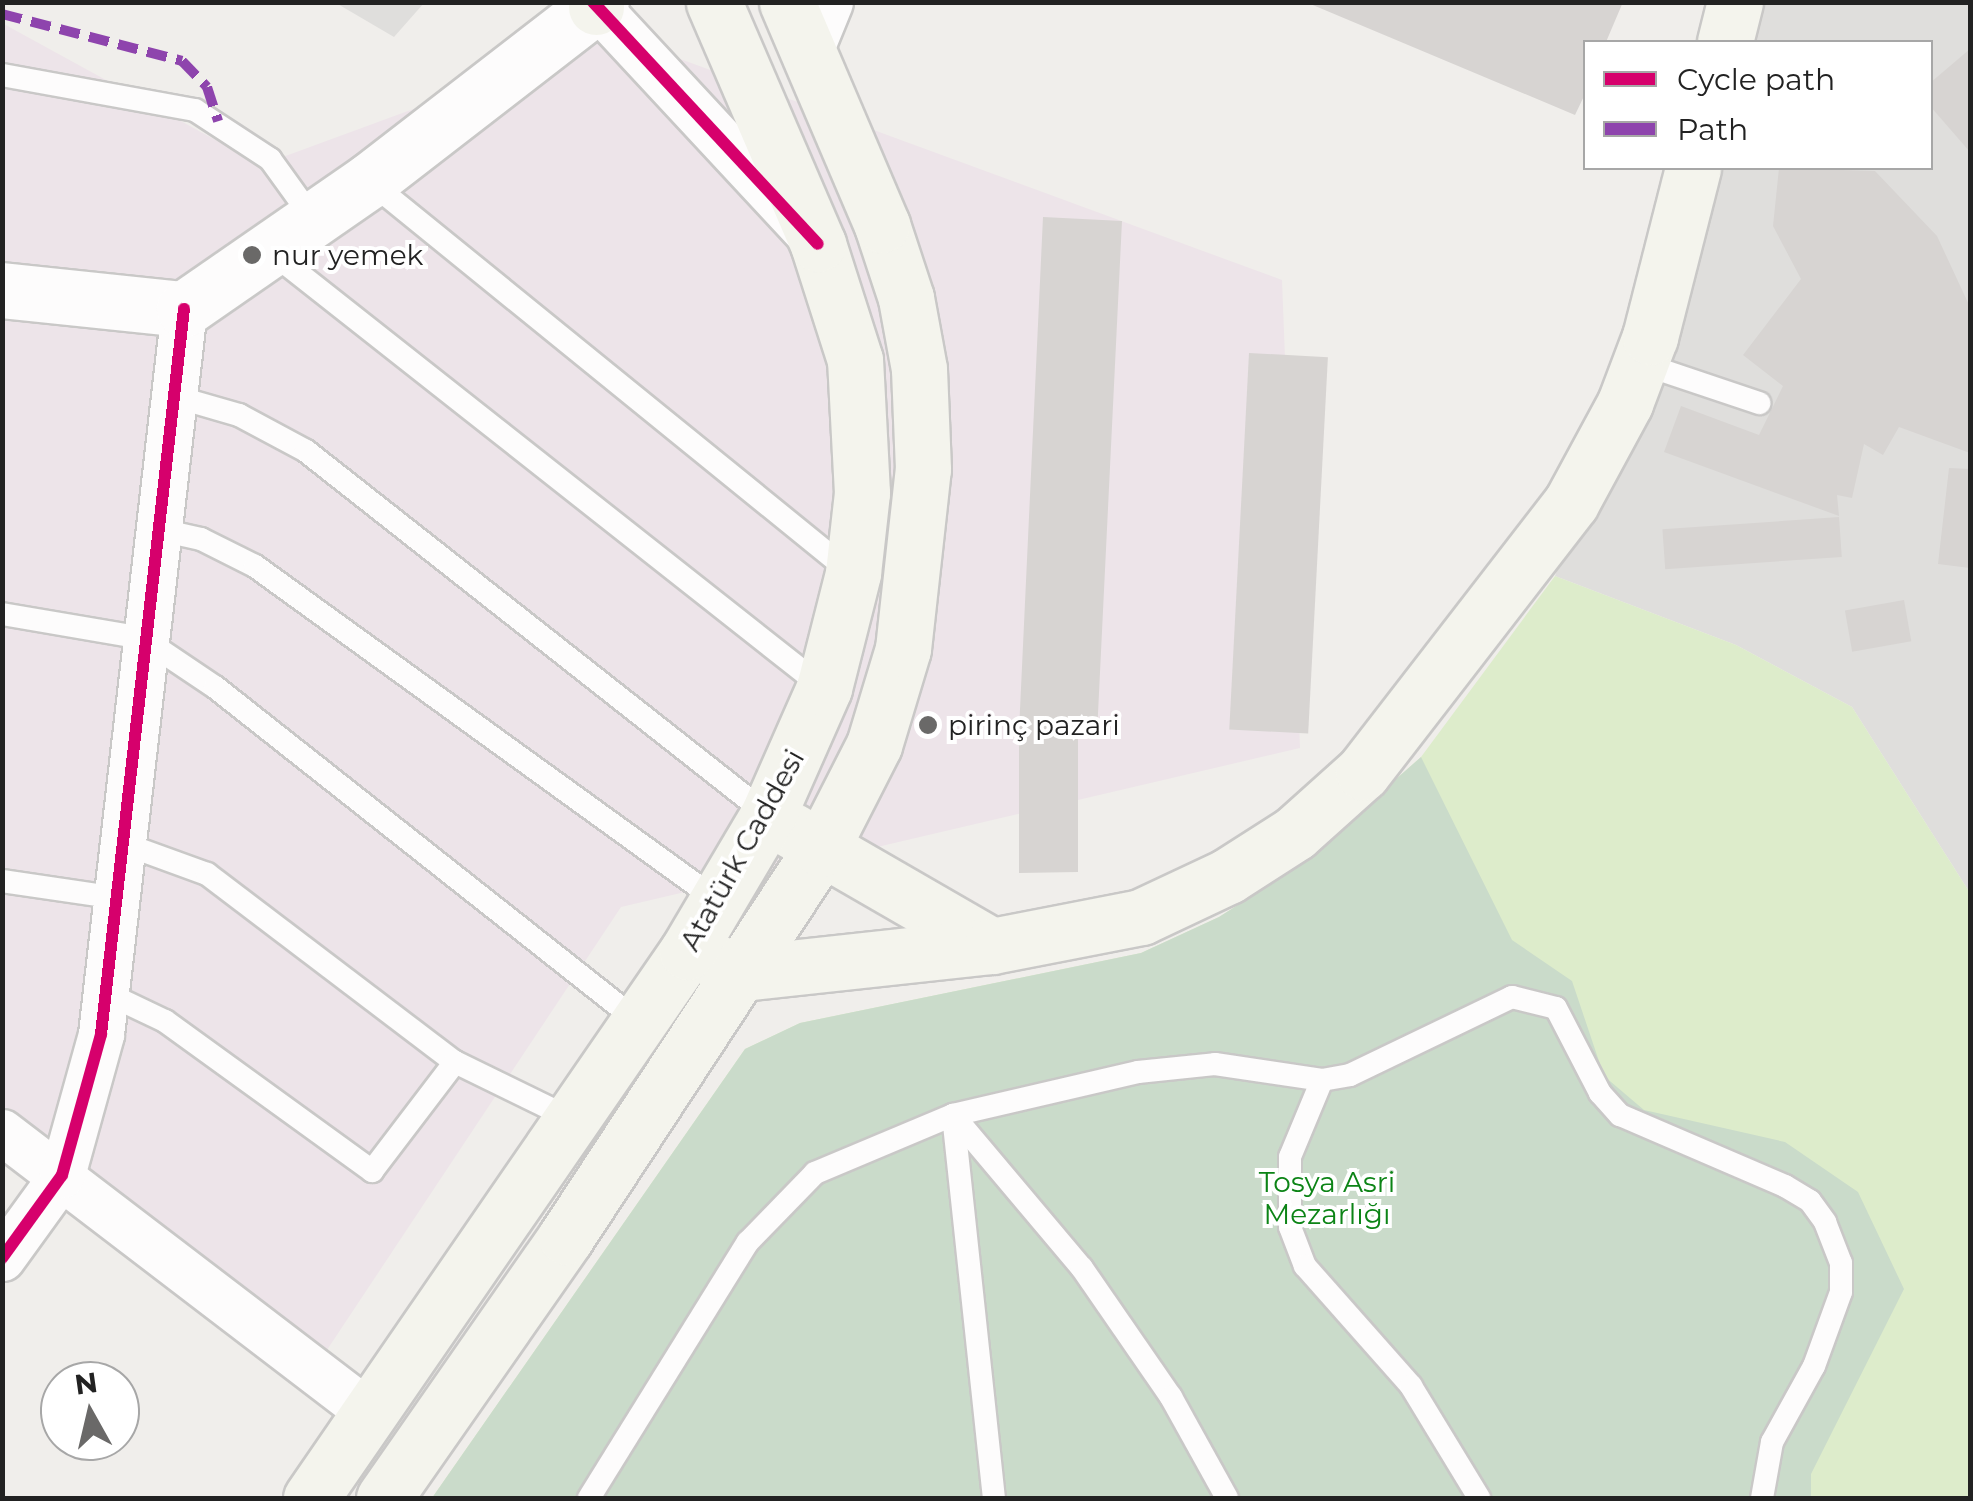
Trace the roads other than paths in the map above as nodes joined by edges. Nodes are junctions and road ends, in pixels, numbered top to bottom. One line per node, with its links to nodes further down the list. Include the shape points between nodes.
1 (714, 2): 12 (main road, Atatürk Caddesi)
2 (787, 2): 7 (main road)
3 (830, 2): 7 (street)
4 (1735, 2): 6 (main road)
5 (597, 4): 10 (street); 12 (street)
6 (1726, 40)
7 (808, 56): 26 (main road, via 906,298 919,369 924,468 903,648 874,745)
8 (2, 75): 11 (lane, via 195,110 270,159)
9 (1692, 170): 16 (main road)
10 (369, 182): 11 (street); 20 (lane)
11 (314, 220): 13 (street)
12 (818, 244): 20 (main road, Atatürk Caddesi, via 843,313 862,415)
13 (270, 250): 15 (street); 23 (lane)
14 (2, 290): 15 (street)
15 (184, 309): 17 (street)
16 (1640, 363): 18 (lane); 30 (main road, via 1571,503 1429,692 1350,784 1295,832 1228,876 1141,918)
17 (174, 396): 19 (street); 24 (lane, via 239,415 306,450)
18 (1759, 403)
19 (156, 530): 22 (street); 29 (lane, via 202,540 255,566)
20 (852, 573): 23 (main road, Atatürk Caddesi)
21 (2, 614): 22 (lane)
22 (142, 638): 25 (street); 34 (lane, via 215,687)
23 (824, 688): 24 (main road, Atatürk Caddesi)
24 (768, 815): 26 (main road); 29 (main road, Atatürk Caddesi)
25 (119, 842): 28 (street); 35 (lane, via 206,874)
26 (820, 849): 30 (main road); 32 (main road)
27 (2, 881): 28 (lane)
28 (112, 897): 33 (street)
29 (717, 901): 31 (main road, Atatürk Caddesi)
30 (992, 946): 32 (main road)
31 (687, 952): 32 (main road); 34 (main road, Atatürk Caddesi)
32 (743, 973): 44 (main road)
33 (106, 993): 35 (lane, via 166,1021 372,1171); 40 (street, via 90,1082)
34 (638, 1022): 38 (main road, Atatürk Caddesi)
35 (455, 1062): 38 (lane)
36 (1322, 1080): 37 (lane, via 1214,1064 1138,1072); 48 (lane, via 1290,1157 1290,1227 1306,1266 1411,1386); 49 (lane, via 1350,1075 1512,997 1538,999 1556,1008 1600,1093 1620,1115 1810,1202 1842,1263 1841,1292 1814,1366 1772,1442)
37 (954, 1115): 45 (lane, via 814,1173 748,1242); 46 (lane); 47 (lane, via 1082,1268 1170,1397)
38 (572, 1119): 42 (main road, Atatürk Caddesi)
39 (2, 1132): 40 (street)
40 (62, 1175): 41 (street); 42 (street)
41 (2, 1258)
42 (370, 1413): 43 (main road, Atatürk Caddesi)
43 (312, 1498)
44 (384, 1498)
45 (590, 1498)
46 (994, 1498)
47 (1226, 1498)
48 (1479, 1498)
49 (1762, 1498)

